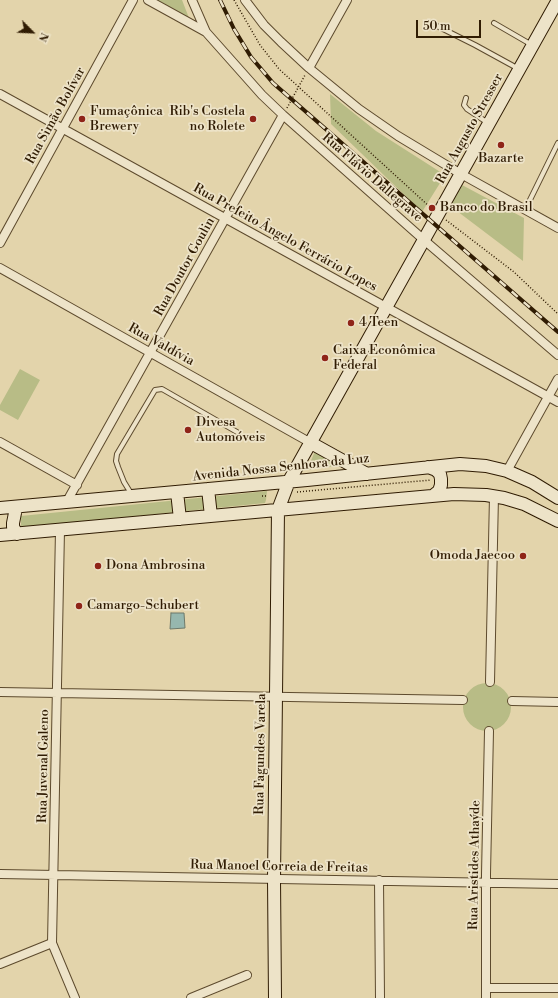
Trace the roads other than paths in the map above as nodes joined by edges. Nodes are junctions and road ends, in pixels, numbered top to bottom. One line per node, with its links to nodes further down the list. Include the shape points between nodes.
1 (133, 0): 17 (street, Rua Simão Bolívar)
2 (148, 0): 9 (street)
3 (192, 0): 9 (street, Rua Flávio Dallegrave)
4 (246, 0): 11 (street, via 264,24)
5 (347, 0): 11 (street)
6 (558, 0): 10 (main road, Rua Augusto Stresser)
7 (494, 23): 10 (lane)
8 (435, 25): 12 (lane)
9 (206, 32): 15 (street, Rua Flávio Dallegrave, via 249,82)
10 (533, 45): 12 (main road, Rua Augusto Stresser)
11 (309, 68): 19 (street, via 379,123)
12 (519, 69): 16 (main road, Rua Augusto Stresser)
13 (0, 94): 17 (street, Rua Prefeito Ângelo Ferrário Lopes)
14 (466, 98): 16 (lane, via 464,105 467,109)
15 (283, 115): 21 (street, Rua Doutor Goulin); 23 (street, Rua Flávio Dallegrave)
16 (489, 124): 19 (main road, Rua Augusto Stresser)
17 (63, 129): 21 (street, Rua Prefeito Ângelo Ferrário Lopes); 24 (street, Rua Simão Bolívar)
18 (558, 143): 20 (lane)
19 (461, 174): 20 (street); 23 (main road, Rua Augusto Stresser)
20 (525, 210): 22 (street)
21 (225, 218): 26 (street, Rua Prefeito Ângelo Ferrário Lopes); 27 (street, Rua Doutor Goulin)
22 (558, 228)
23 (424, 240): 26 (main road, Rua Augusto Stresser); 28 (street, Rua Flávio Dallegrave)
24 (0, 243)
25 (0, 268): 27 (street, Rua Valdívia)
26 (386, 308): 30 (street, Rua Prefeito Ângelo Ferrário Lopes); 34 (main road, Rua Augusto Stresser)
27 (150, 353): 34 (street, Rua Valdívia); 39 (street, Rua Doutor Goulin)
28 (558, 355)
29 (558, 379): 30 (street)
30 (548, 396): 31 (street, Rua Prefeito Ângelo Ferrário Lopes); 36 (street)
31 (558, 402)
32 (237, 432): 44 (lane, via 162,389 155,390 117,454 118,467)
33 (0, 442): 39 (street)
34 (311, 443): 37 (main road); 38 (main road, Rua Augusto Stresser)
35 (428, 467): 36 (main road, Avenida Nossa Senhora da Luz, via 474,464); 37 (main road, Avenida Nossa Senhora da Luz); 42 (main road, via 440,474 441,485)
36 (507, 471): 45 (main road, Avenida Nossa Senhora da Luz)
37 (367, 474): 38 (main road, Avenida Nossa Senhora da Luz)
38 (289, 481): 40 (main road, Avenida Nossa Senhora da Luz); 49 (main road, Rua Augusto Stresser)
39 (77, 485): 46 (street, Rua Doutor Goulin)
40 (208, 489): 41 (main road, Avenida Nossa Senhora da Luz); 50 (main road)
41 (177, 492): 44 (main road, Avenida Nossa Senhora da Luz); 51 (main road)
42 (434, 496): 43 (main road); 49 (main road)
43 (494, 496): 52 (main road, via 524,504); 56 (street)
44 (134, 497): 46 (main road, Avenida Nossa Senhora da Luz)
45 (558, 498)
46 (66, 503): 48 (main road, Avenida Nossa Senhora da Luz)
47 (0, 508): 48 (main road, Avenida Nossa Senhora da Luz)
48 (16, 508): 54 (main road, via 13,527)
49 (278, 510): 50 (main road); 59 (main road, Rua Fagundes Varela)
50 (211, 516): 51 (main road)
51 (180, 519): 53 (main road)
52 (558, 521)
53 (60, 530): 54 (main road); 58 (street, Rua Juvenal Galeno)
54 (17, 534): 55 (main road)
55 (0, 535)
56 (490, 682)
57 (0, 692): 58 (street)
58 (57, 693): 59 (street); 65 (street, Rua Juvenal Galeno)
59 (276, 697): 60 (street); 66 (main road, Rua Fagundes Varela)
60 (464, 700)
61 (512, 701): 62 (street)
62 (558, 702)
63 (489, 731): 68 (street, Rua Aristides Athaýde)
64 (0, 874): 65 (street, Rua Manoel Correia de Freitas)
65 (54, 875): 66 (street, Rua Manoel Correia de Freitas); 70 (street, Rua Juvenal Galeno)
66 (274, 879): 67 (street, Rua Manoel Correia de Freitas); 77 (main road, Rua Fagundes Varela)
67 (379, 880): 68 (street, Rua Manoel Correia de Freitas); 78 (street)
68 (486, 882): 69 (street, Rua Manoel Correia de Freitas); 73 (street, Rua Aristides Athaýde)
69 (558, 884)
70 (52, 943): 71 (street); 75 (street, Rua Juvenal Galeno)
71 (0, 964)
72 (247, 975): 76 (street)
73 (486, 988): 74 (street); 79 (street, Rua Aristides Athaýde)
74 (558, 988)
75 (75, 998)
76 (191, 998)
77 (275, 998)
78 (380, 998)
79 (486, 998)

